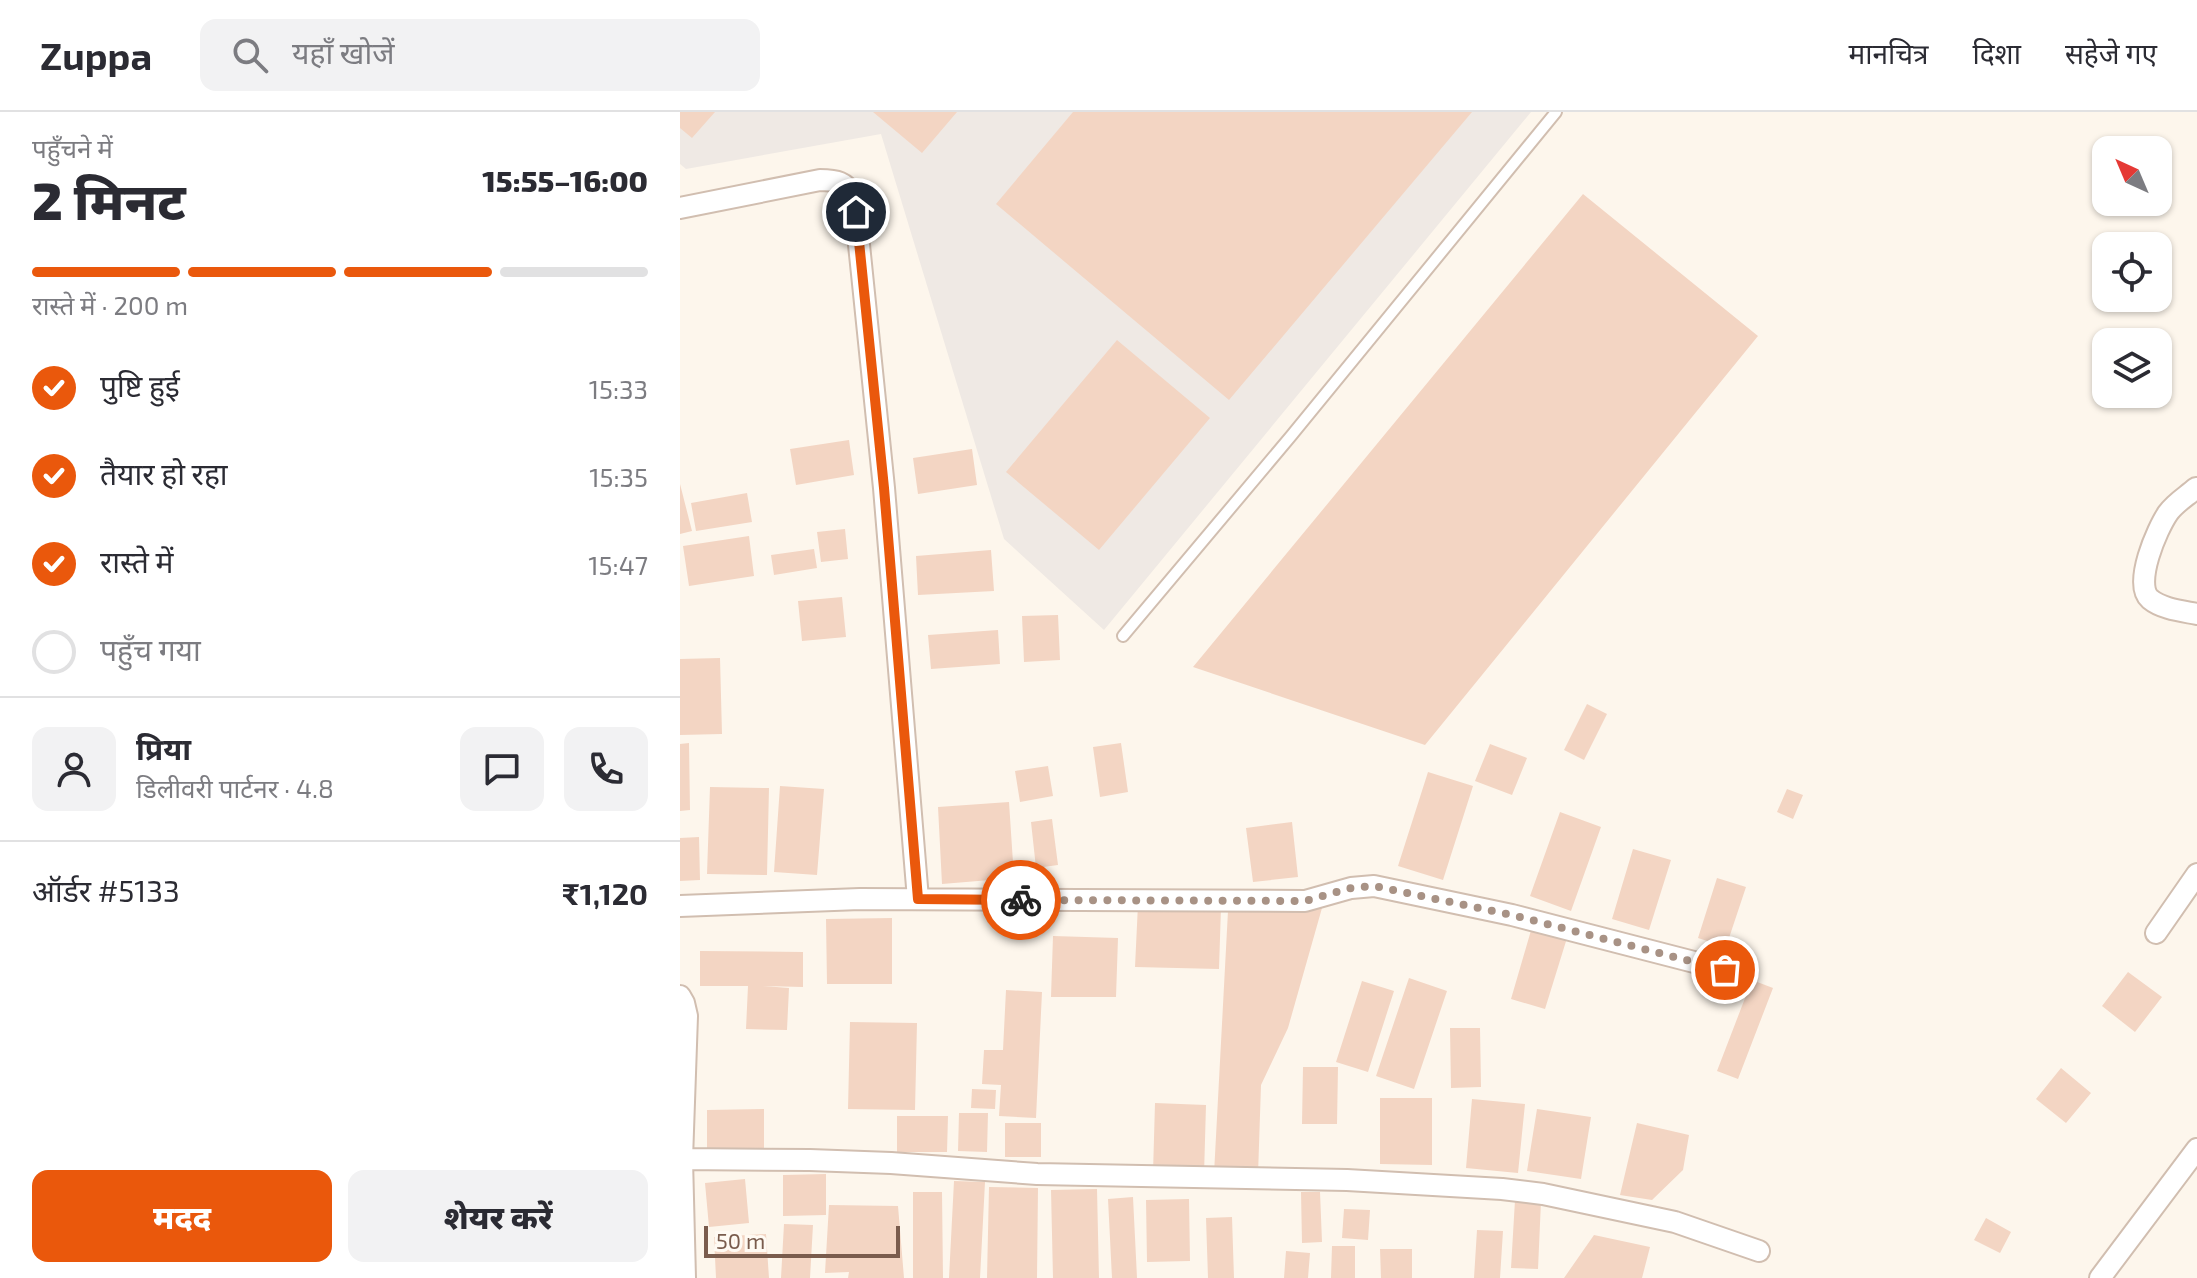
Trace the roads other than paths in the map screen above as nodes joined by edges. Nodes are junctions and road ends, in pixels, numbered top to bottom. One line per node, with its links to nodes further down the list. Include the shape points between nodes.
1 (1556, 112): 6 (lane)
2 (680, 208): 8 (street, via 820,180 836,180 854,196)
3 (2197, 473): 4 (street)
4 (2196, 489): 5 (street, via 2168,513 2143,576 2143,590 2160,605)
5 (2197, 614)
6 (1123, 636)
7 (2197, 874): 10 (street)
8 (918, 899): 9 (street); 11 (street, via 1305,901 1374,886)
9 (680, 906)
10 (2156, 933)
11 (1725, 970)
12 (680, 996): 14 (street, via 687,1016)
13 (2197, 1149): 17 (street)
14 (681, 1159): 15 (street, via 1502,1189 1675,1222); 16 (street)
15 (1759, 1251)
16 (685, 1278)
17 (2100, 1278)

